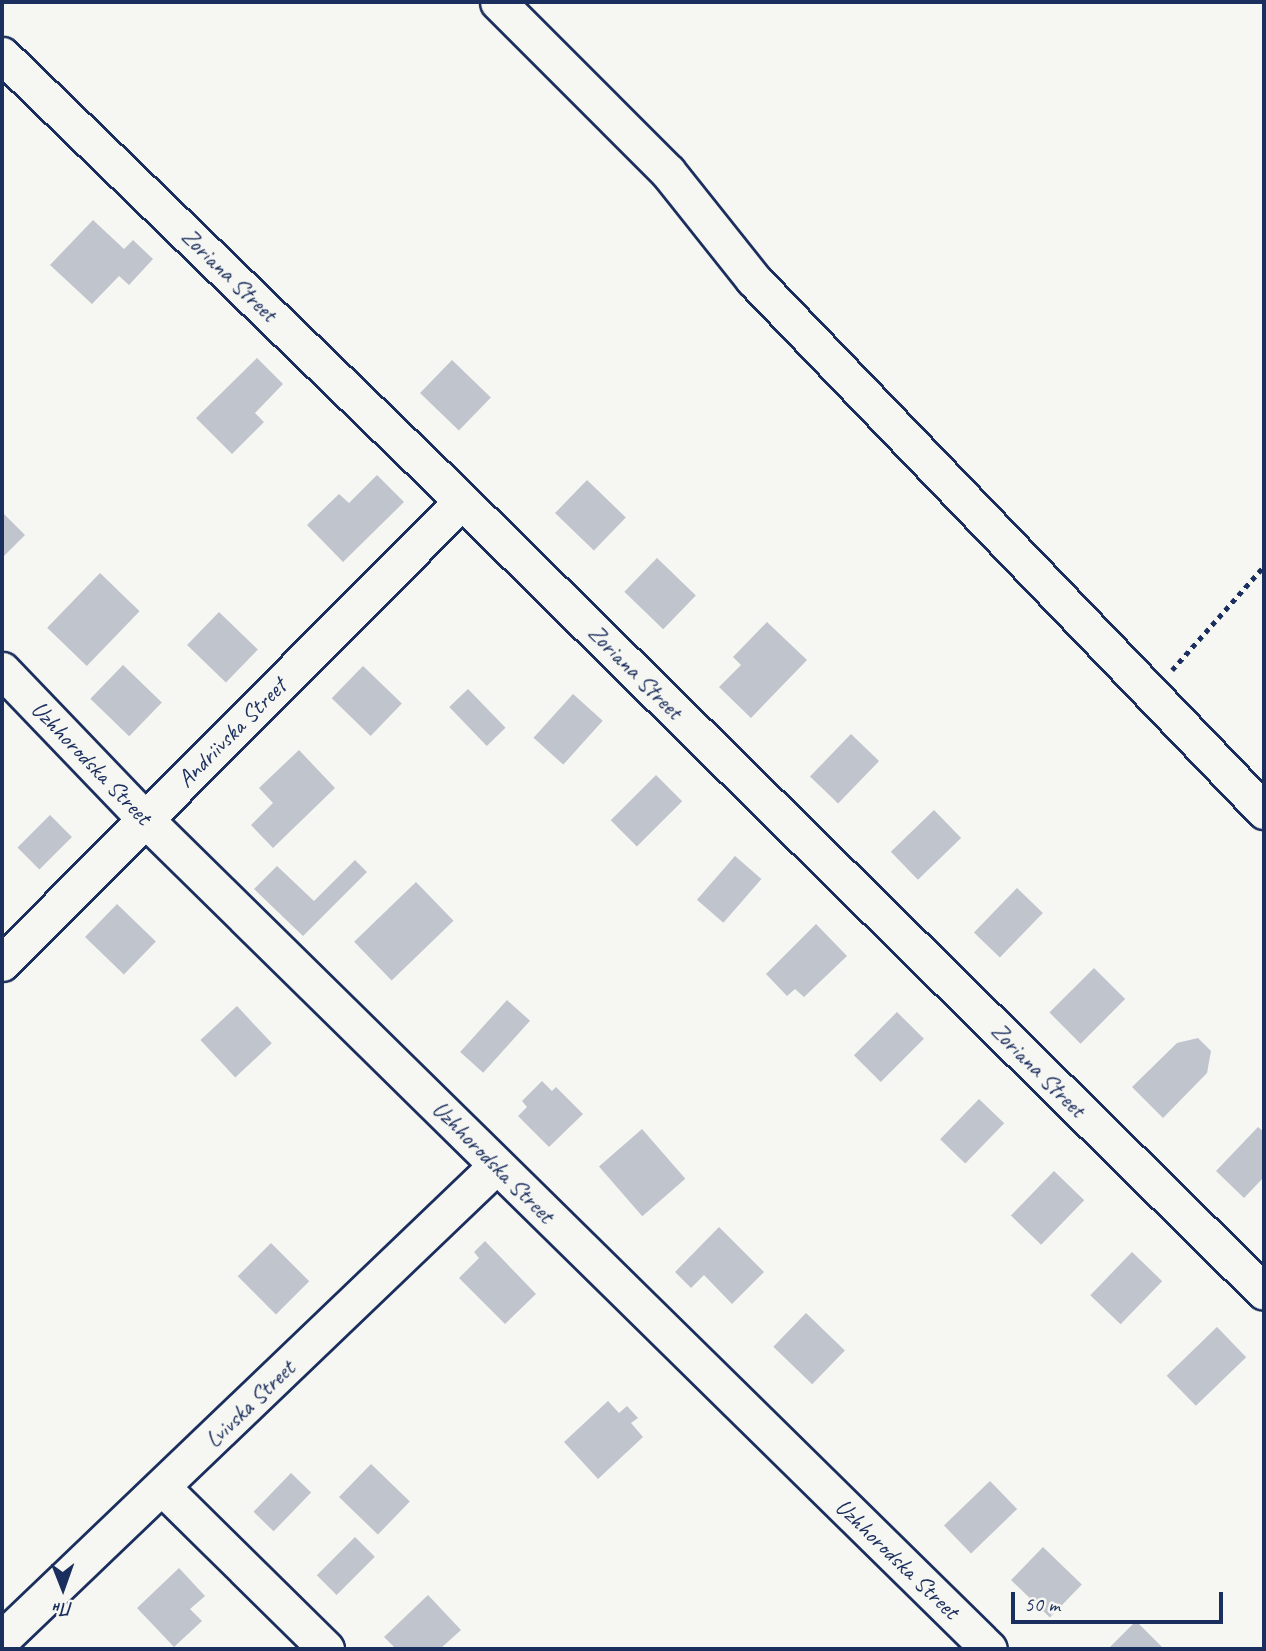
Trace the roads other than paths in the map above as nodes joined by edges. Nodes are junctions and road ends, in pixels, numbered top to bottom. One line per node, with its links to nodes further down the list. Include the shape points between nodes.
1 (498, 2): 5 (street, via 668,172 753,279)
2 (2, 55): 3 (street, Zoriana Street)
3 (462, 502): 6 (street, Andriivska Street); 9 (street, Zoriana Street)
4 (2, 670): 6 (street, Uzhhorodska Street)
5 (1264, 811)
6 (146, 820): 7 (street, Andriivska Street); 8 (street, Uzhhorodska Street)
7 (2, 963)
8 (496, 1166): 10 (street, Lvivska Street); 13 (street, Uzhhorodska Street)
9 (1264, 1292)
10 (163, 1488): 11 (street, Lvivska Street); 12 (street)
11 (2, 1639)
12 (326, 1649)
13 (989, 1649)

